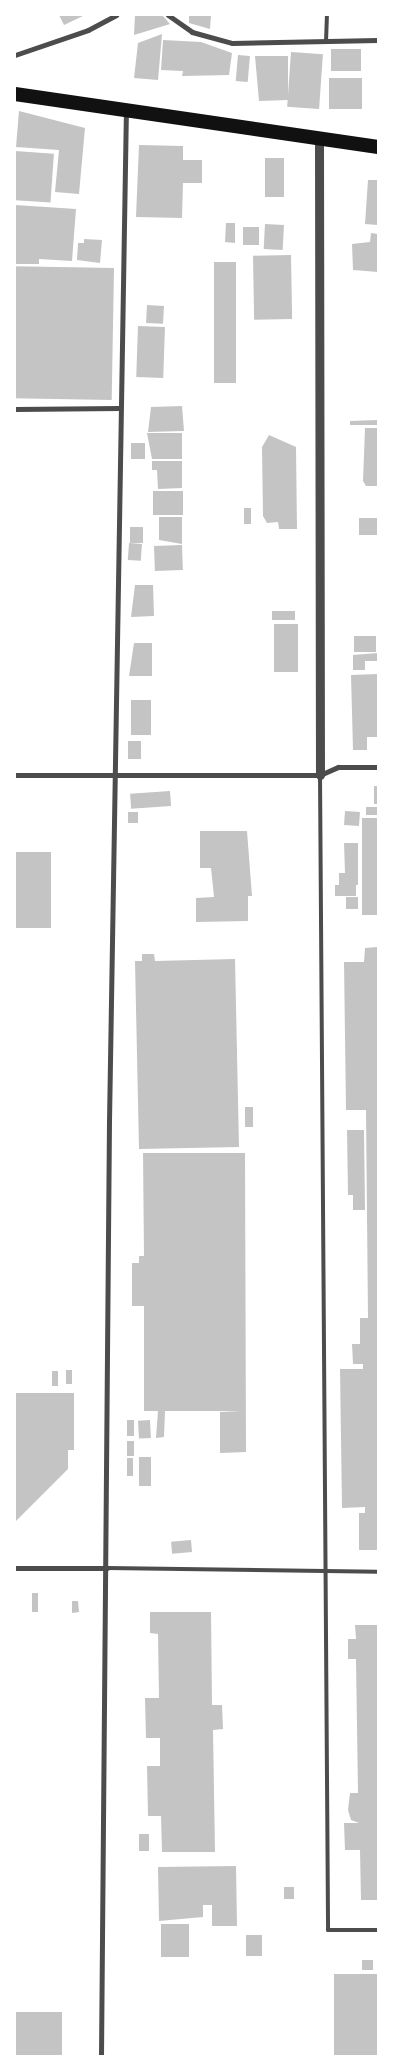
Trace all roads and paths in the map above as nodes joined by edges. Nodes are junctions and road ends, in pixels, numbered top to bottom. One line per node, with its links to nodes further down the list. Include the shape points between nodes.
1 (116, 15): 6 (street, via 88,30)
2 (168, 15): 5 (street, via 192,32 232,43)
3 (327, 15): 5 (lane)
4 (378, 40): 5 (street)
5 (326, 42)
6 (15, 55)
7 (15, 94): 8 (highway)
8 (126, 111): 9 (highway); 11 (street)
9 (319, 141): 10 (highway); 15 (street)
10 (378, 147)
11 (120, 408): 12 (street); 14 (street)
12 (15, 409)
13 (378, 767): 15 (street, via 338,767)
14 (116, 775): 15 (street); 16 (street); 18 (street)
15 (320, 775): 19 (lane)
16 (15, 776)
17 (15, 1568): 18 (street)
18 (107, 1568): 19 (lane); 22 (street)
19 (322, 1572): 20 (lane); 21 (lane, via 328,1930)
20 (378, 1572)
21 (378, 1930)
22 (101, 2056)

